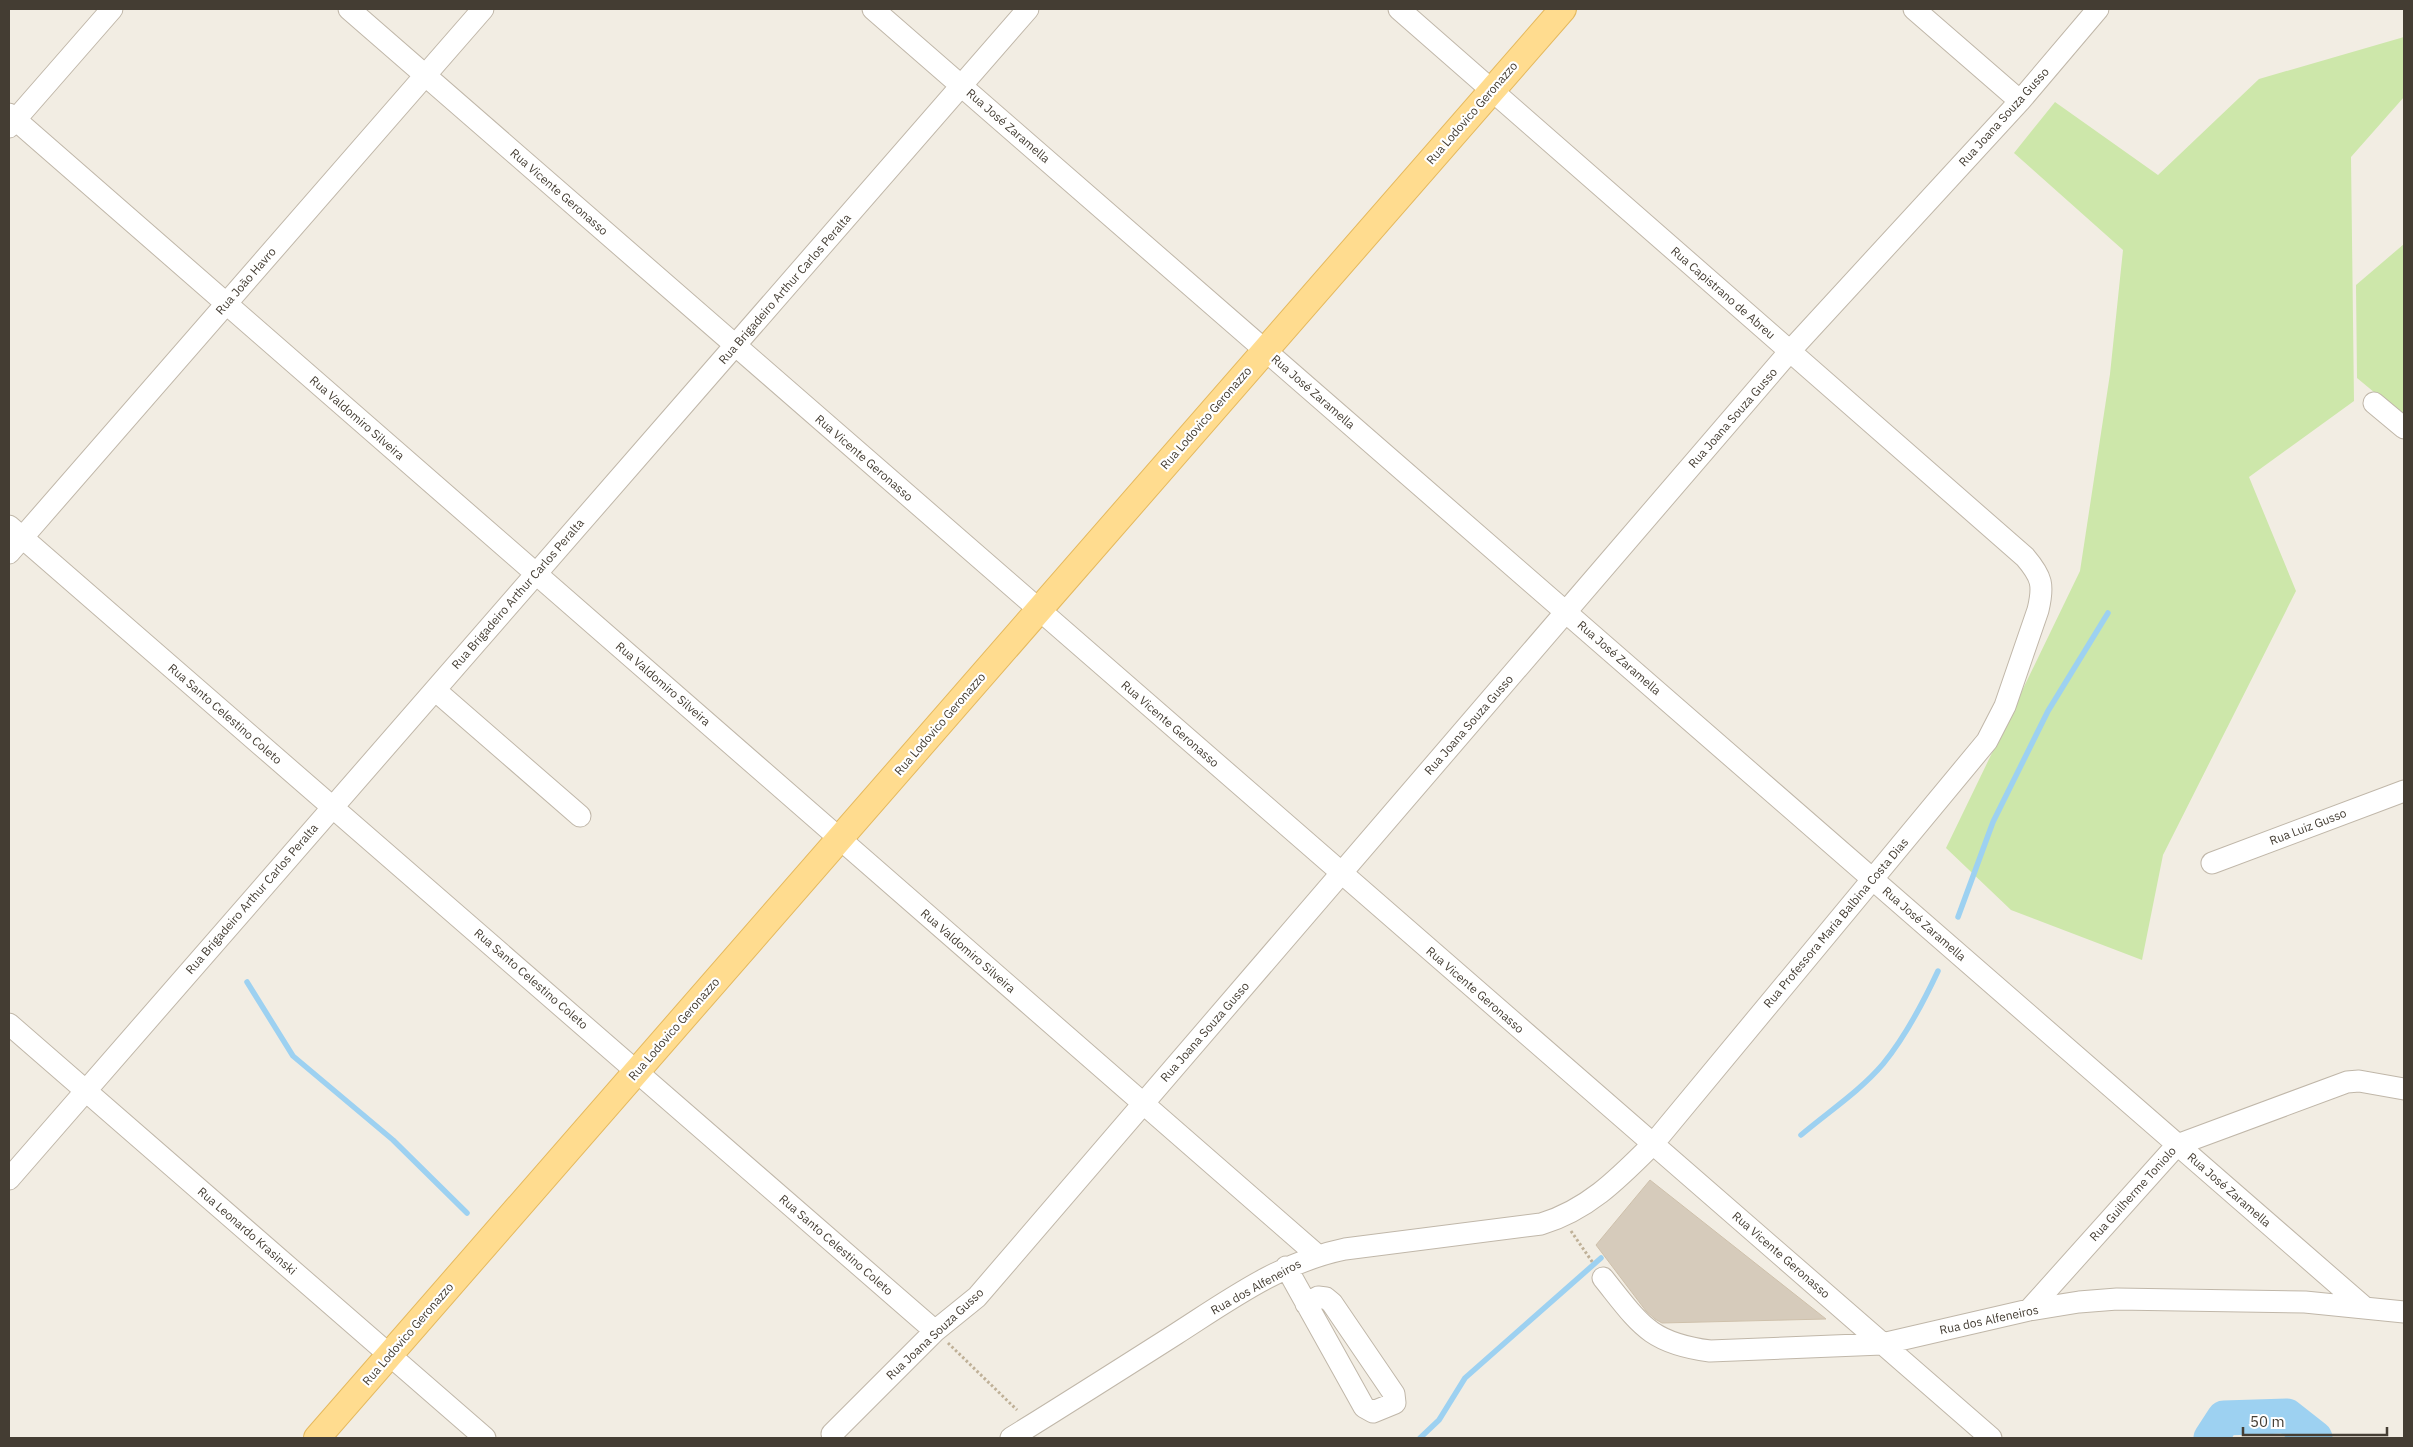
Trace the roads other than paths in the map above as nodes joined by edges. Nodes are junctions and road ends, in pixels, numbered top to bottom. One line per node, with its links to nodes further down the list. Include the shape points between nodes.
1 (112, 9): 14 (street)
2 (349, 9): 10 (street, Rua Vicente Geronasso)
3 (483, 9): 10 (street, Rua João Havro)
4 (873, 9): 11 (street, Rua José Zaramella)
5 (1028, 9): 11 (street, Rua Brigadeiro Arthur Carlos Peralta)
6 (1399, 9): 12 (street, Rua Capistrano de Abreu)
7 (1563, 9): 12 (main road, Rua Lodovico Geronazzo)
8 (1914, 9): 13 (street)
9 (2098, 9): 13 (street, Rua Joana Souza Gusso)
10 (425, 75): 15 (street, Rua João Havro); 16 (street, Rua Vicente Geronasso)
11 (961, 85): 16 (street, Rua Brigadeiro Arthur Carlos Peralta); 17 (street, Rua José Zaramella)
12 (1492, 90): 17 (main road, Rua Lodovico Geronazzo); 18 (street, Rua Capistrano de Abreu)
13 (2020, 101): 18 (street, Rua Joana Souza Gusso)
14 (11, 120): 15 (street, Rua Valdomiro Silveira)
15 (226, 304): 21 (street, Rua João Havro); 22 (street, Rua Valdomiro Silveira)
16 (735, 345): 22 (street, Rua Brigadeiro Arthur Carlos Peralta); 24 (street, Rua Vicente Geronasso)
17 (1266, 350): 24 (main road, Rua Lodovico Geronazzo); 25 (street, Rua José Zaramella)
18 (1790, 351): 23 (street, Rua Capistrano de Abreu, via 2025,557); 25 (street, Rua Joana Souza Gusso)
19 (2374, 403): 20 (street)
20 (2404, 428)
21 (13, 539): 28 (street, Rua Santo Celestino Coleto)
22 (536, 574): 26 (street, Rua Brigadeiro Arthur Carlos Peralta); 30 (street, Rua Valdomiro Silveira)
23 (2041, 582): 33 (street, Rua Professora Maria Balbina Costa Dias, via 2038,610 1997,724 1987,741)
24 (1039, 610): 30 (main road, Rua Lodovico Geronazzo); 32 (street, Rua Vicente Geronasso)
25 (1566, 612): 32 (street, Rua Joana Souza Gusso); 33 (street, Rua José Zaramella)
26 (435, 690): 28 (street, Rua Brigadeiro Arthur Carlos Peralta); 29 (street)
27 (2404, 791): 31 (street, Rua Luiz Gusso)
28 (332, 807): 35 (street, Rua Santo Celestino Coleto); 37 (street, Rua Brigadeiro Arthur Carlos Peralta)
29 (580, 816)
30 (840, 839): 35 (main road, Rua Lodovico Geronazzo); 38 (street, Rua Valdomiro Silveira)
31 (2212, 863)
32 (1341, 873): 38 (street, Rua Joana Souza Gusso); 39 (street, Rua Vicente Geronasso)
33 (1872, 879): 39 (street, Rua Professora Maria Balbina Costa Dias); 40 (street, Rua José Zaramella)
34 (9, 1024): 37 (street, Rua Leonardo Krasinski)
35 (637, 1072): 50 (street, Rua Santo Celestino Coleto); 52 (main road, Rua Lodovico Geronazzo)
36 (2404, 1089): 40 (street, Rua Guilherme Toniolo, via 2347,1082)
37 (86, 1091): 41 (street, Rua Brigadeiro Arthur Carlos Peralta); 52 (street, Rua Leonardo Krasinski)
38 (1143, 1104): 43 (street, Rua Valdomiro Silveira); 50 (street, Rua Joana Souza Gusso, via 977,1297)
39 (1653, 1144): 42 (street, Rua Professora Maria Balbina Costa Dias, via 1605,1191); 51 (street, Rua Vicente Geronasso)
40 (2177, 1145): 47 (street, Rua José Zaramella); 48 (street, Rua Guilherme Toniolo)
41 (9, 1179)
42 (1562, 1218): 43 (street, Rua dos Alfeneiros, via 1517,1228)
43 (1317, 1255): 44 (street, Rua dos Alfeneiros)
44 (1286, 1267): 46 (street); 53 (street, Rua dos Alfeneiros, via 1227,1301)
45 (1603, 1278): 51 (street, Rua dos Alfeneiros, via 1646,1328 1682,1348 1719,1351)
46 (1306, 1304): 46 (street, via 1318,1297 1332,1303 1394,1394 1395,1402 1373,1412 1364,1407)
47 (2364, 1307): 48 (street, Rua dos Alfeneiros, via 2153,1298 2079,1302); 49 (street, Rua dos Alfeneiros)
48 (2029, 1310): 51 (street, Rua dos Alfeneiros)
49 (2404, 1312)
50 (935, 1331): 54 (street, Rua Joana Souza Gusso)
51 (1882, 1344): 58 (street, Rua Vicente Geronasso)
52 (390, 1356): 55 (main road, Rua Lodovico Geronazzo); 56 (street, Rua Leonardo Krasinski)
53 (1040, 1432): 57 (street, Rua dos Alfeneiros)
54 (832, 1434)
55 (318, 1438)
56 (484, 1438)
57 (1011, 1438)
58 (1991, 1438)

